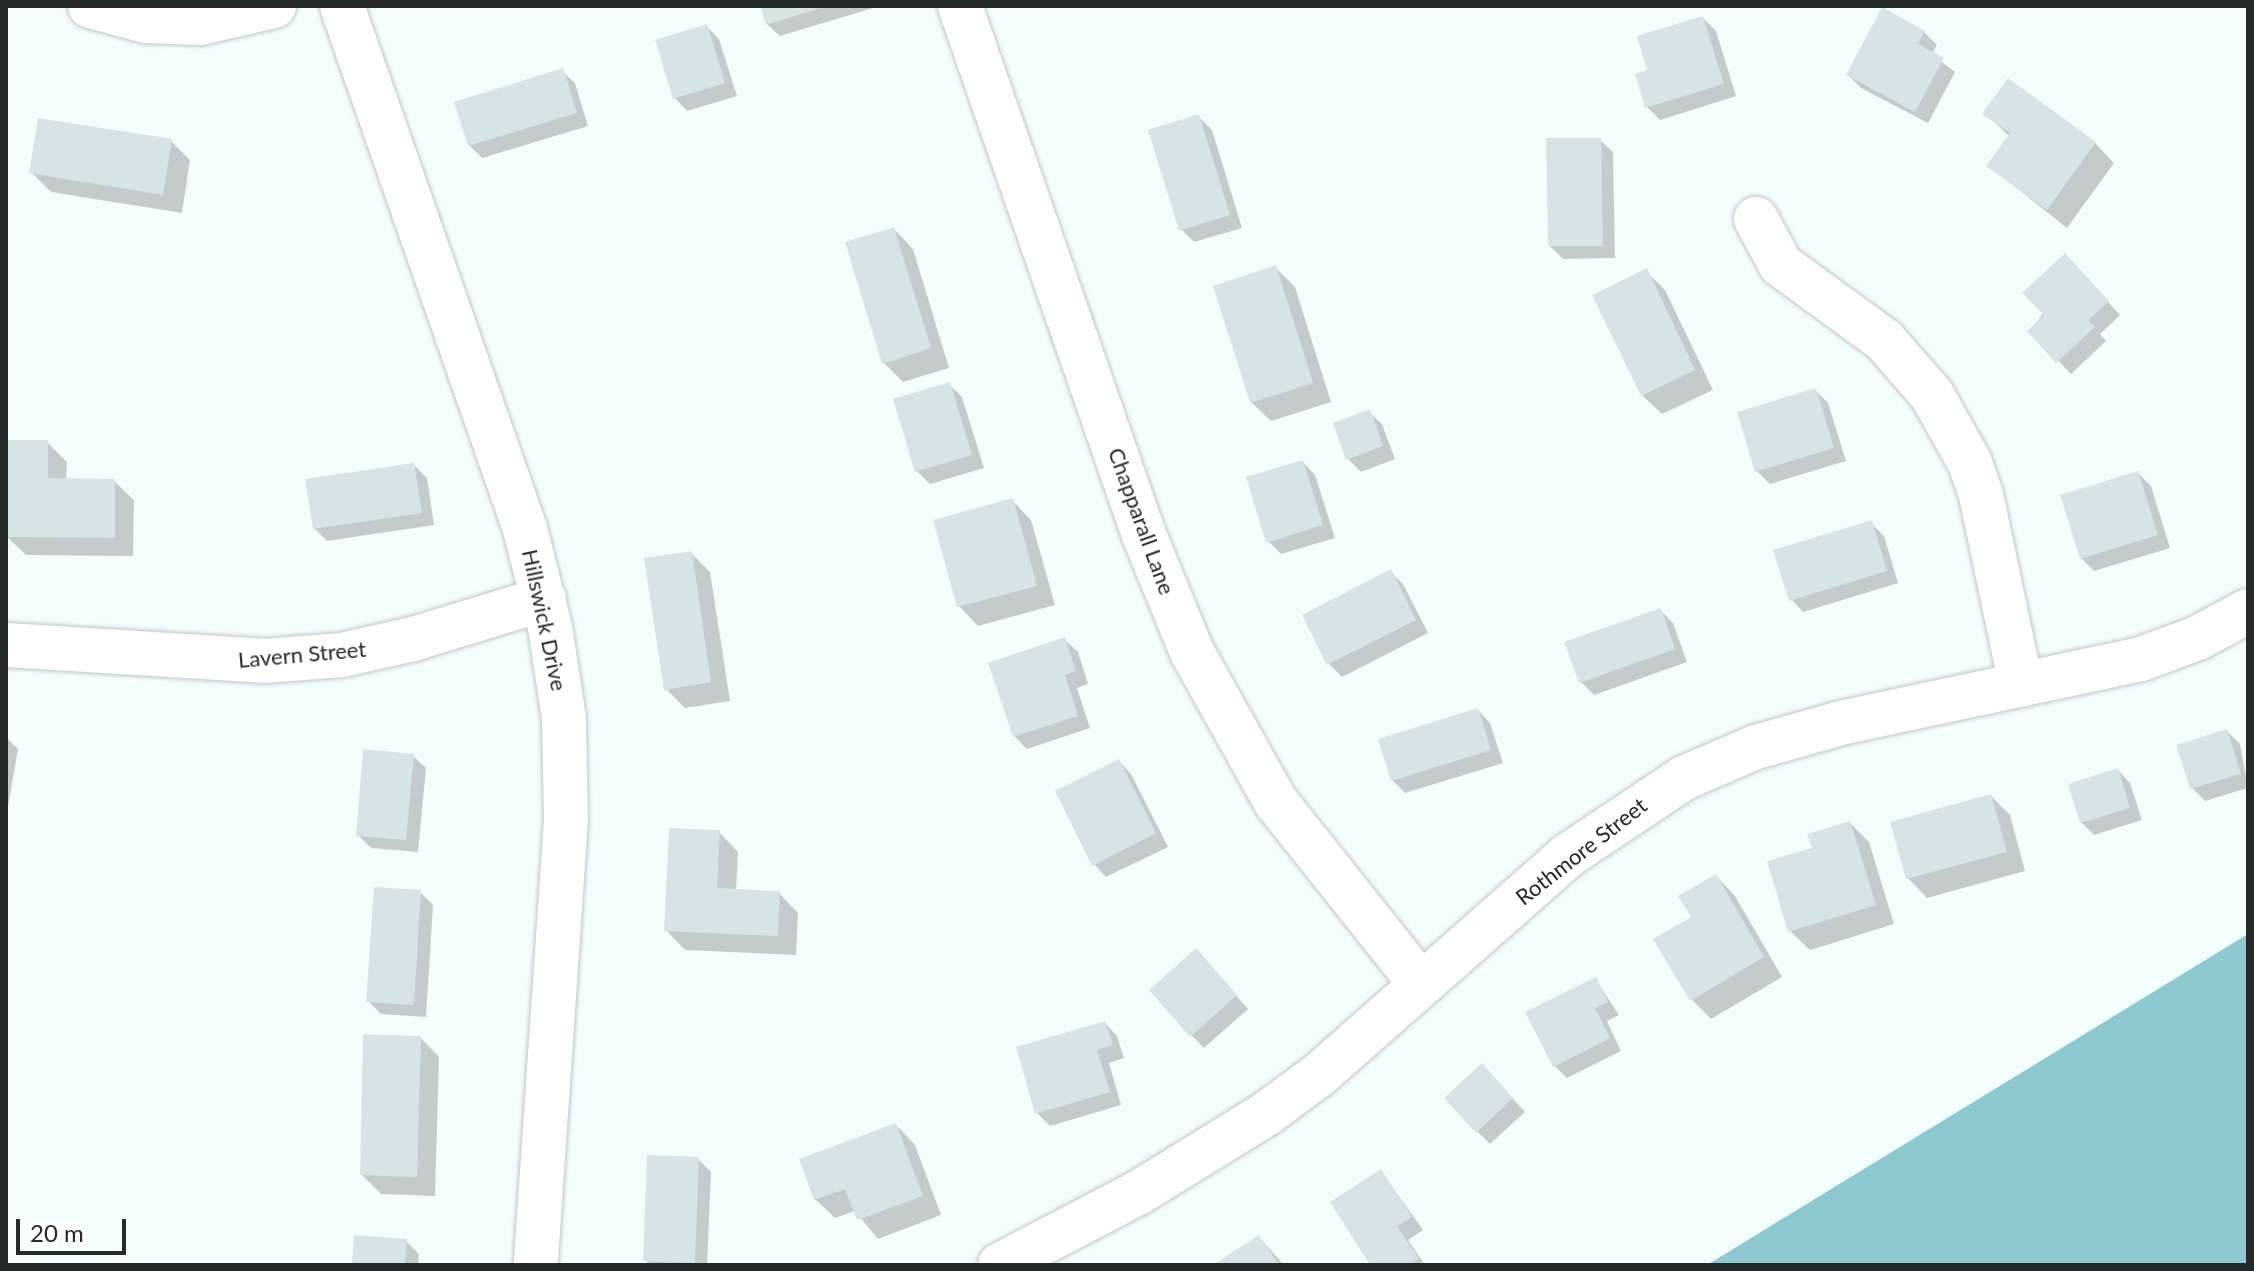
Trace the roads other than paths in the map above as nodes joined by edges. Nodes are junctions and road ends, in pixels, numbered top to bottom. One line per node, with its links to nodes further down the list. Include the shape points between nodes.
1 (90, 6): 2 (street, via 146,21 200,23)
2 (274, 6)
3 (342, 6): 6 (street, Hillswick Drive, via 525,529)
4 (960, 6): 10 (street, Chapparall Lane, via 1144,535 1192,652 1276,802)
5 (1756, 219): 9 (street, via 1781,265 1884,340 1932,395 1970,463 1981,495)
6 (544, 599): 8 (street, Lavern Street, via 413,639 326,656 217,660); 11 (street, Hillswick Drive, via 564,718 566,820)
7 (2248, 611): 9 (street, Rothmore Street, via 2198,638 2141,659)
8 (6, 645)
9 (2021, 685): 10 (street, Rothmore Street, via 1845,722 1756,747 1684,778 1567,856)
10 (1421, 984): 12 (street, Rothmore Street, via 1266,1114 1138,1193)
11 (536, 1265)
12 (1000, 1265)

